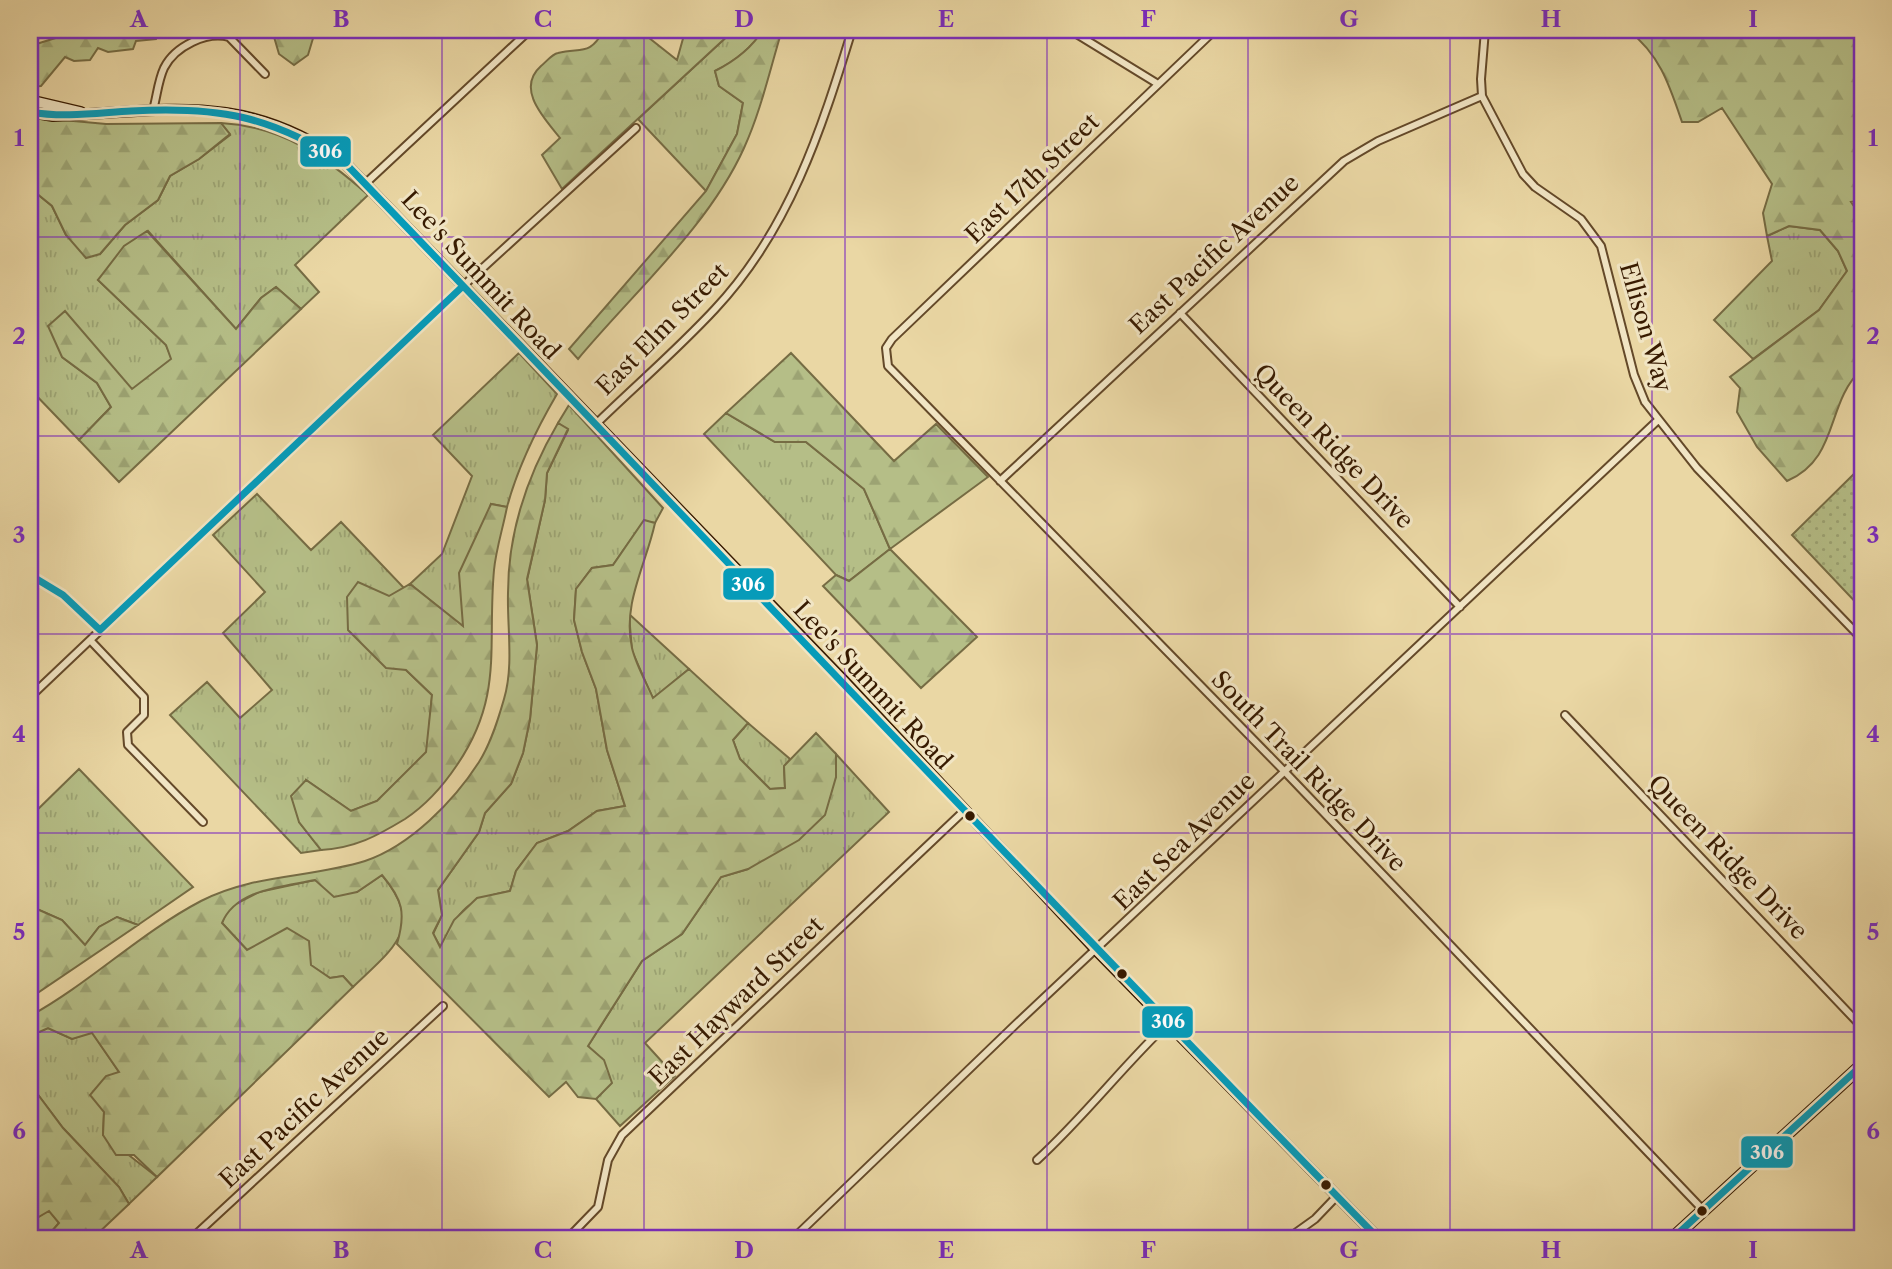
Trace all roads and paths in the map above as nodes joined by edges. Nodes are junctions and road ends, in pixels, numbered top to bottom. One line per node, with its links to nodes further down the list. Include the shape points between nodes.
1 (530, 30): 14 (street)
2 (852, 30): 19 (street, East Elm Street, via 820,134 775,228 715,309)
3 (1070, 30): 7 (street)
4 (1215, 30): 7 (street, East 17th Street)
5 (1485, 30): 8 (street, Ellison Way)
6 (265, 74): 10 (street, via 229,37 206,36 165,65)
7 (1158, 84): 17 (street, East 17th Street, via 892,339)
8 (1482, 96): 16 (street, East Pacific Avenue, via 1378,141 1344,161); 18 (street, Ellison Way, via 1523,174 1581,219 1601,246 1634,375)
9 (30, 100): 12 (main road)
10 (153, 110): 12 (main road, Lee's Summit Road); 14 (main road, Lee's Summit Road, via 219,110 264,120 321,145)
11 (30, 112): 12 (main road, via 53,116)
12 (82, 112)
13 (636, 128): 15 (street)
14 (367, 183): 15 (main road, Lee's Summit Road)
15 (463, 286): 19 (main road, Lee's Summit Road); 23 (street)
16 (1180, 313): 20 (street, East Pacific Avenue); 22 (street, Queen Ridge Drive)
17 (886, 360): 20 (street, South Trail Ridge Drive)
18 (1657, 421): 22 (street, East Sea Avenue); 24 (street, Ellison Way)
19 (596, 424): 29 (main road, Lee's Summit Road)
20 (1000, 481): 28 (street, South Trail Ridge Drive)
21 (30, 575): 23 (street, via 62,595)
22 (1460, 607): 28 (street, East Sea Avenue)
23 (100, 630): 25 (street)
24 (1862, 639)
25 (90, 640): 26 (street); 30 (street, via 144,697 144,715 127,732 128,745)
26 (30, 698)
27 (1565, 715): 34 (street, Queen Ridge Drive)
28 (1285, 772): 31 (street, East Sea Avenue); 38 (street, South Trail Ridge Drive)
29 (965, 810): 31 (main road, Lee's Summit Road); 39 (street, East Hayward Street, via 622,1135 608,1160 598,1207)
30 (202, 822)
31 (1097, 951): 33 (main road, Lee's Summit Road); 40 (street, East Sea Avenue)
32 (443, 1006): 41 (street, East Pacific Avenue)
33 (1168, 1023): 36 (street); 37 (main road, Lee's Summit Road)
34 (1862, 1027)
35 (1862, 1065): 38 (main road)
36 (1037, 1160)
37 (1337, 1196): 44 (street); 45 (main road, Lee's Summit Road)
38 (1704, 1211): 46 (main road)
39 (576, 1231): 42 (street, East Hayward Street); 43 (street)
40 (800, 1232)
41 (191, 1239)
42 (567, 1239)
43 (584, 1239)
44 (1287, 1239)
45 (1379, 1239)
46 (1672, 1239)

